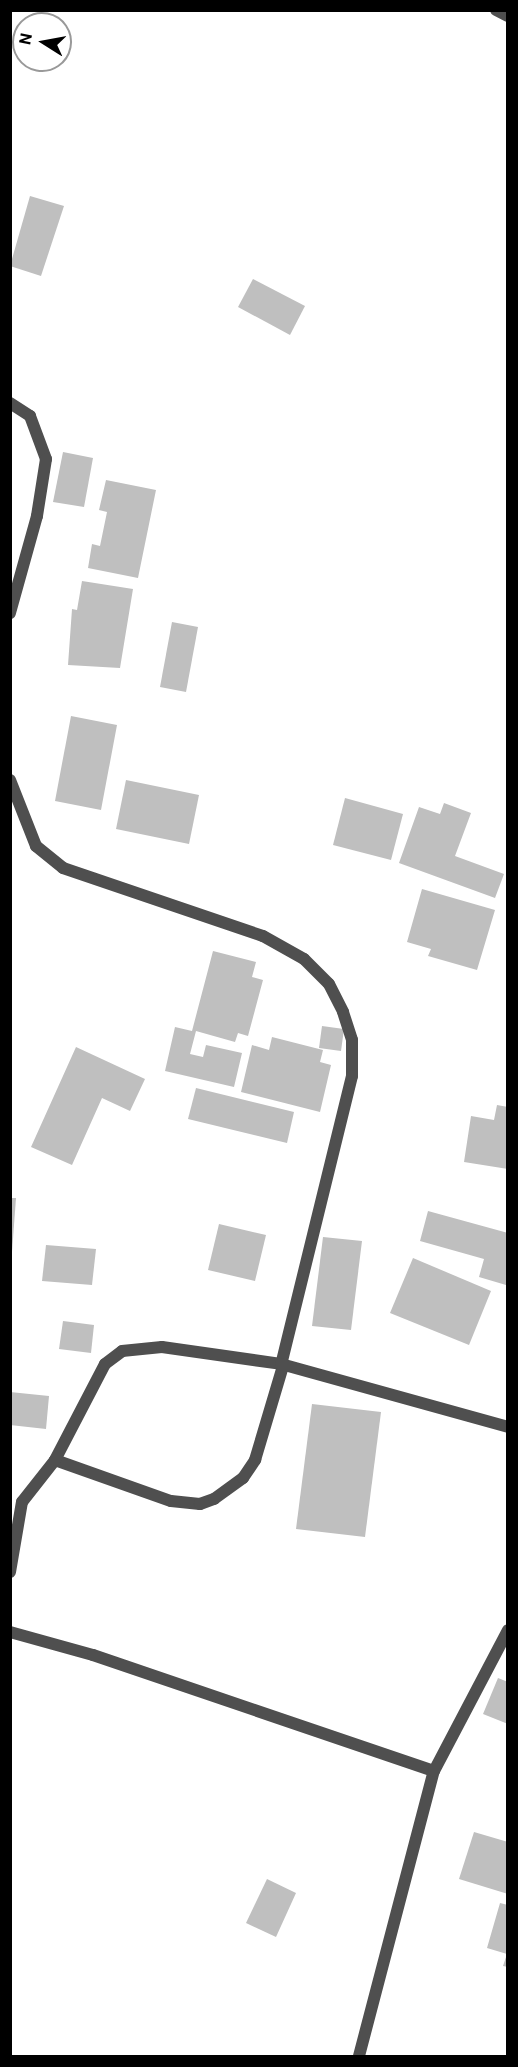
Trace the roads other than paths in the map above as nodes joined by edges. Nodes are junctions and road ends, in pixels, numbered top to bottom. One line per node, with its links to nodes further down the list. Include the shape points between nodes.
1 (496, 10): 2 (street)
2 (507, 16)
3 (10, 403): 4 (street, via 30,416 46,459 37,516)
4 (10, 613)
5 (10, 780): 6 (street, via 36,846 63,868 263,936 304,959 328,984 343,1012 352,1040 352,1076)
6 (282, 1365): 7 (street); 8 (street, via 162,1347 122,1351 105,1364); 8 (street, via 255,1460 243,1478 214,1499 200,1504 171,1501)
7 (507, 1427)
8 (55, 1460): 9 (street, via 22,1502)
9 (10, 1572)
10 (507, 1630): 12 (street)
11 (10, 1632): 12 (street)
12 (434, 1771): 13 (street)
13 (359, 2056)

